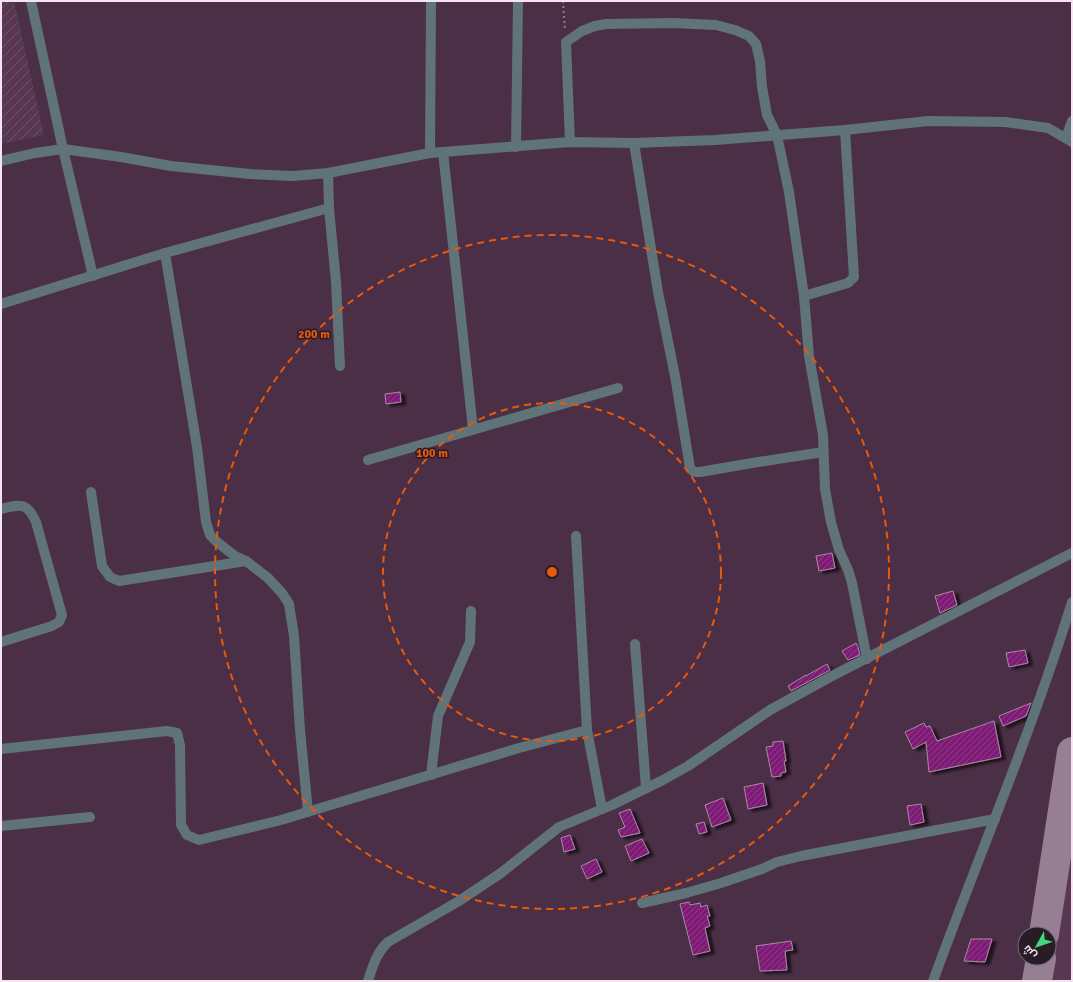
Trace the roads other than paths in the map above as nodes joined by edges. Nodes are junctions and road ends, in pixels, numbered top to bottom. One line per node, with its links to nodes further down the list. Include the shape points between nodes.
1 (31, 1): 11 (street)
2 (431, 1): 13 (street)
3 (518, 1): 10 (street)
4 (1072, 121): 7 (street)
5 (846, 130): 6 (street); 7 (street, via 928,121 1005,122 1048,128); 19 (street, via 854,277 848,283)
6 (777, 134): 8 (street, via 767,115 756,44 749,36 716,25 606,24 582,31 566,42); 9 (street, via 715,140); 19 (street, via 789,192)
7 (1069, 140)
8 (570, 142): 9 (street); 10 (street)
9 (634, 143): 24 (street, via 690,468 694,472 700,472)
10 (516, 146): 12 (street)
11 (63, 149): 14 (street); 15 (street, via 171,166 250,174 293,176); 18 (street)
12 (443, 152): 13 (street); 23 (street)
13 (430, 153): 15 (street)
14 (1, 161)
15 (328, 173): 16 (street)
16 (329, 208): 17 (street); 21 (street)
17 (165, 253): 18 (street); 30 (street, via 197,447 206,522 210,535 217,542)
18 (93, 276): 20 (street)
19 (804, 296): 24 (street, via 809,356 823,435)
20 (1, 304)
21 (340, 366)
22 (618, 388): 23 (street)
23 (473, 428): 25 (street)
24 (823, 452): 35 (street, via 825,489 831,522 852,584)
25 (368, 460)
26 (91, 492): 30 (street, via 102,566 110,577 119,581)
27 (1, 509): 33 (street, via 24,506 31,511 62,615 59,622 52,626)
28 (576, 536): 36 (street)
29 (1072, 553): 35 (street)
30 (246, 561): 41 (street, via 268,578 289,604 294,636)
31 (1072, 602): 43 (street, via 1050,671)
32 (471, 611): 38 (street, via 470,642 438,716)
33 (1, 642)
34 (635, 644): 39 (street)
35 (867, 659): 39 (street, via 770,710 688,766)
36 (587, 730): 38 (street); 40 (street)
37 (1, 749): 41 (street, via 167,730 177,733 180,744 181,825 187,835 199,840)
38 (431, 775): 41 (street)
39 (646, 788): 40 (street)
40 (602, 809): 46 (street, via 559,827 501,873 460,901 388,942 376,956)
41 (308, 812)
42 (90, 817): 44 (street)
43 (994, 819): 45 (street, via 801,856 686,893); 47 (street)
44 (1, 826)
45 (642, 903)
46 (368, 981)
47 (933, 981)

